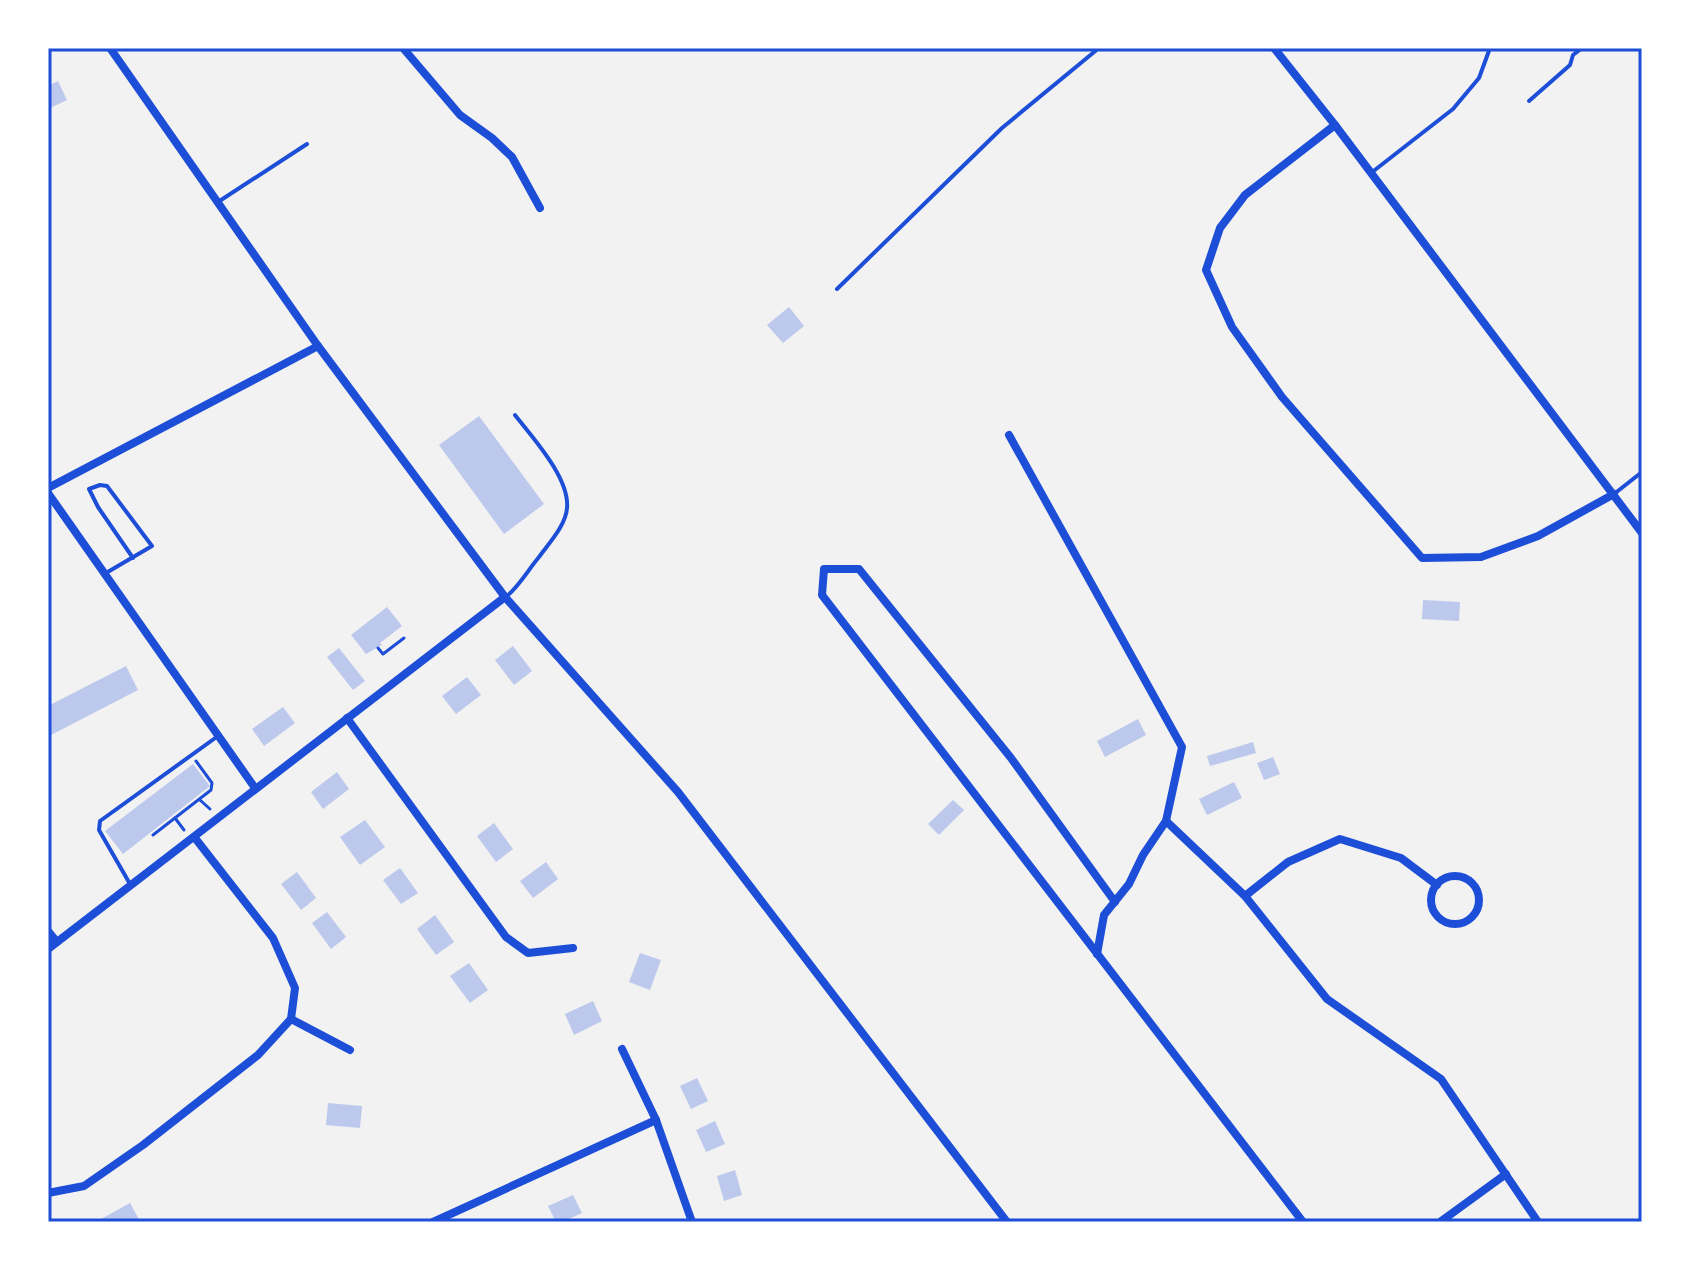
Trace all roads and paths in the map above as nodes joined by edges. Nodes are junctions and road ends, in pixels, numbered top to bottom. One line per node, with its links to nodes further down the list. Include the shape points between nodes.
1 (110, 48): 11 (street)
2 (403, 48): 12 (street, via 460,115 512,157)
3 (1099, 48): 13 (lane, via 1002,128)
4 (1274, 48): 8 (street)
5 (1490, 48): 10 (lane, via 1479,78 1453,109)
6 (1582, 48): 7 (lane)
7 (1529, 101)
8 (1335, 125): 10 (street); 19 (street, via 1245,195 1220,228 1206,270 1232,327 1282,397 1422,558 1481,557 1538,536)
9 (307, 144): 11 (lane)
10 (1371, 173): 19 (street)
11 (218, 202): 14 (street)
12 (540, 208)
13 (837, 289)
14 (318, 346): 18 (street); 23 (street)
15 (515, 415): 23 (lane, via 562,483 567,508 556,535)
16 (1009, 435): 33 (street, via 1182,747)
17 (1642, 472): 19 (lane)
18 (48, 490): 22 (street)
19 (1614, 494): 20 (street)
20 (1642, 533)
21 (133, 558): 21 (lane, via 152,546 107,486 89,489); 22 (lane)
22 (104, 574): 27 (street)
23 (505, 597): 26 (street); 54 (street, via 678,792)
24 (404, 638): 25 (path, via 383,654)
25 (378, 648)
26 (347, 718): 29 (street); 43 (street, via 506,937 528,953)
27 (218, 736): 28 (lane); 29 (street)
28 (192, 755): 30 (path, via 212,783); 38 (lane, via 100,821 98,826)
29 (255, 788): 36 (street)
30 (200, 800): 31 (path); 32 (path)
31 (210, 809)
32 (175, 818): 34 (path); 35 (path)
33 (1166, 821): 39 (street); 40 (street)
34 (184, 830)
35 (153, 835)
36 (195, 838): 38 (street); 46 (street, via 273,938 295,988)
37 (1437, 885): 37 (street, via 1433,907 1442,920 1457,924 1471,918 1479,905 1472,883 1458,877); 39 (street, via 1401,858 1340,839 1288,862)
38 (132, 886): 42 (street)
39 (1245, 896): 50 (street, via 1327,999 1441,1079)
40 (1115, 902): 45 (street, via 1104,915); 45 (street, via 1011,758 859,569 824,569 822,595)
41 (48, 931): 42 (street)
42 (57, 942): 44 (street)
43 (573, 948)
44 (48, 949)
45 (1097, 954): 55 (street)
46 (291, 1019): 48 (street); 51 (street, via 258,1055 143,1145 84,1186)
47 (622, 1049): 49 (street)
48 (350, 1050)
49 (656, 1120): 52 (street); 53 (street)
50 (1506, 1174): 56 (street); 57 (street)
51 (48, 1193)
52 (433, 1222)
53 (692, 1222)
54 (1007, 1222)
55 (1303, 1222)
56 (1440, 1222)
57 (1538, 1222)

